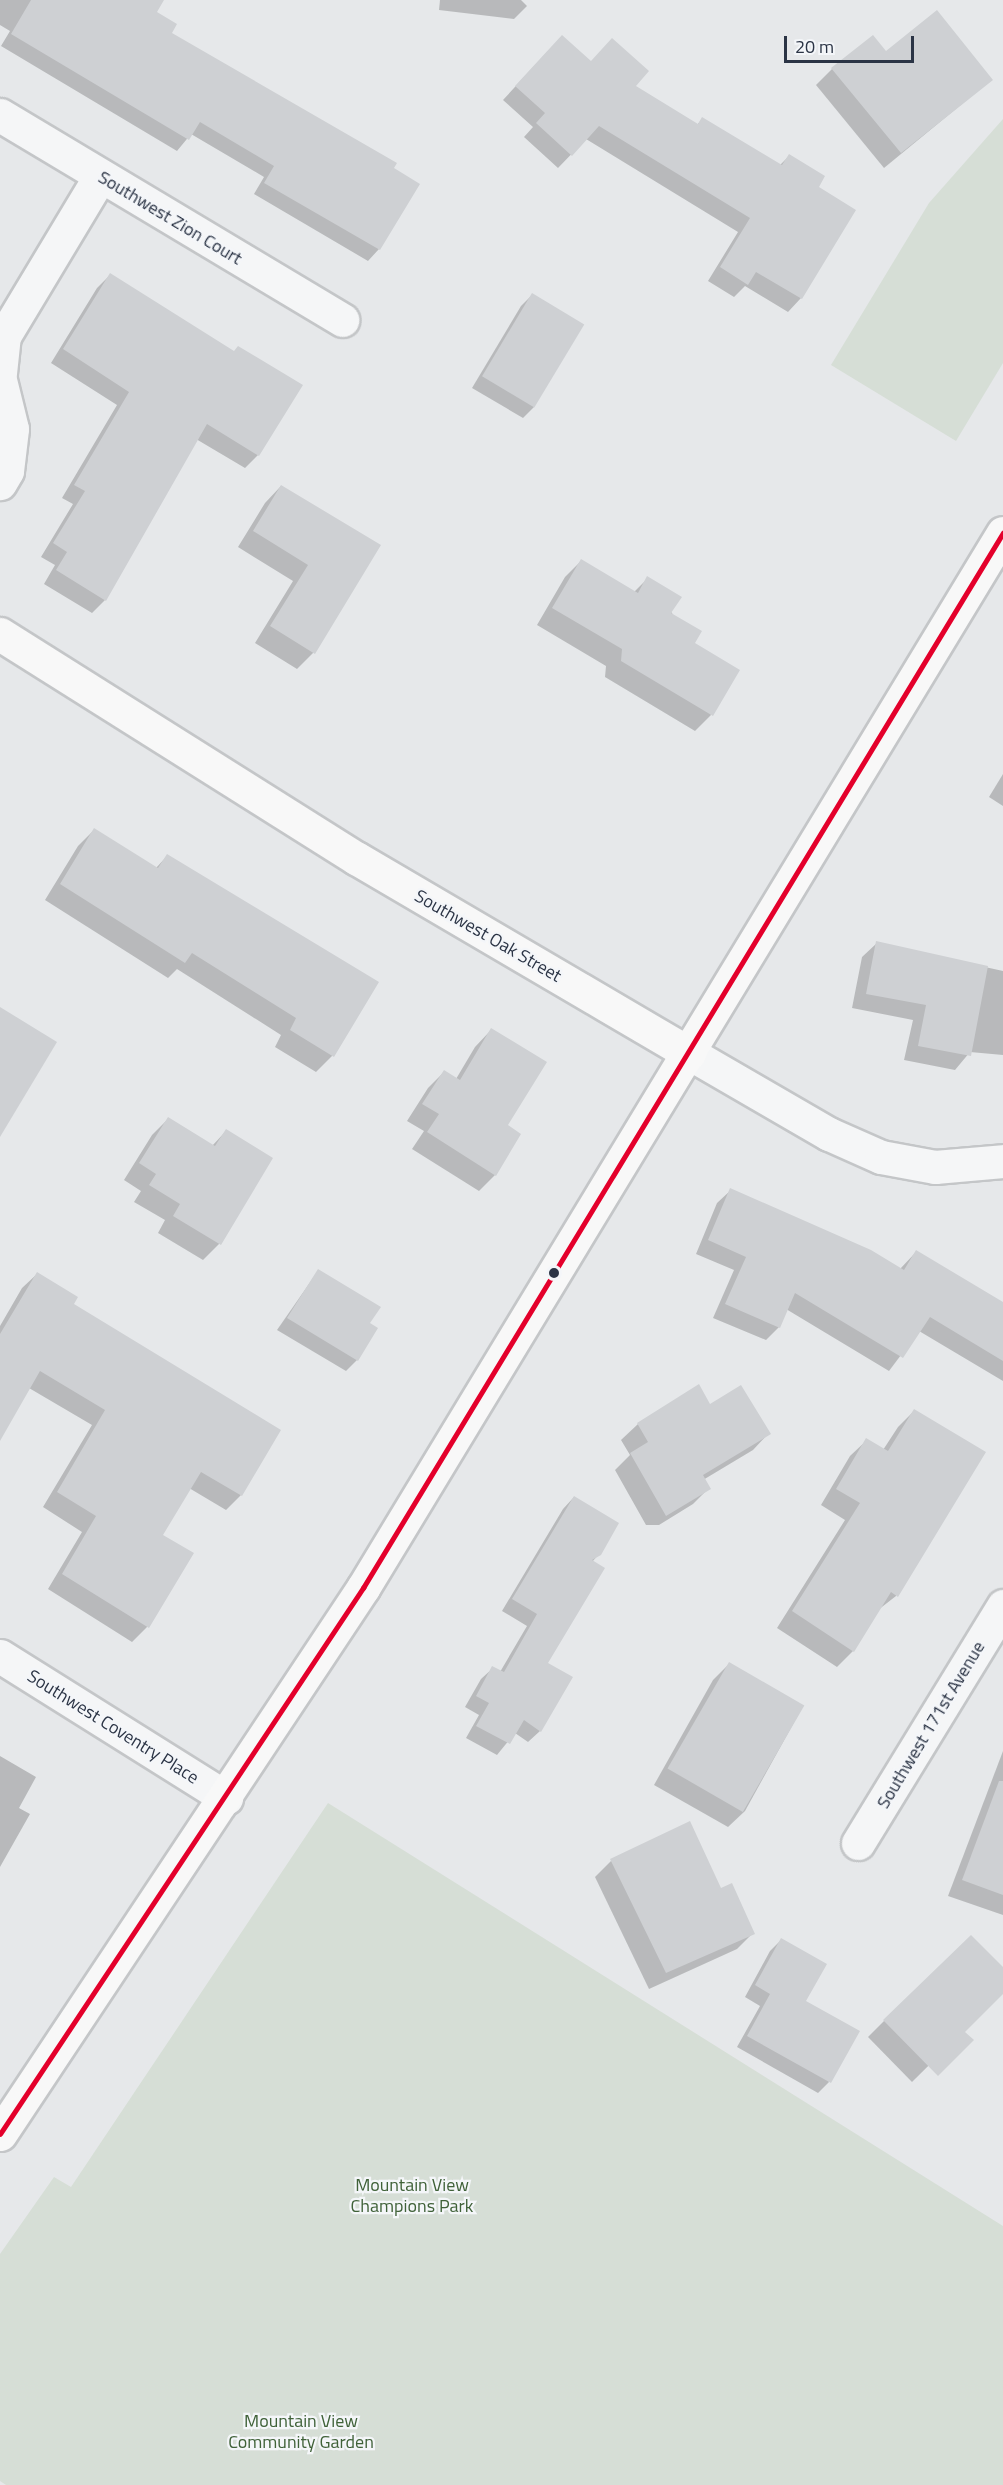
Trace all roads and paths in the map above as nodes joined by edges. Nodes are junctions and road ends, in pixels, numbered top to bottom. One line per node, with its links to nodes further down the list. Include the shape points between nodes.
1 (0, 115): 2 (street, Southwest Zion Court)
2 (100, 176): 3 (street, Southwest Zion Court); 4 (street, via 4,336)
3 (342, 320)
4 (0, 373)
5 (0, 380): 6 (street, via 12,429 7,471)
6 (0, 483)
7 (1003, 533): 9 (main road)
8 (0, 634): 9 (main road, Southwest Oak Street, via 356,858)
9 (689, 1053): 10 (street, Southwest Oak Street, via 829,1134 881,1157 935,1167); 13 (main road, via 369,1578)
10 (1003, 1161)
11 (1003, 1606): 14 (street, Southwest 171st Avenue)
12 (0, 1656): 13 (street, Southwest Coventry Place)
13 (226, 1798): 15 (main road)
14 (858, 1843)
15 (0, 2134)

